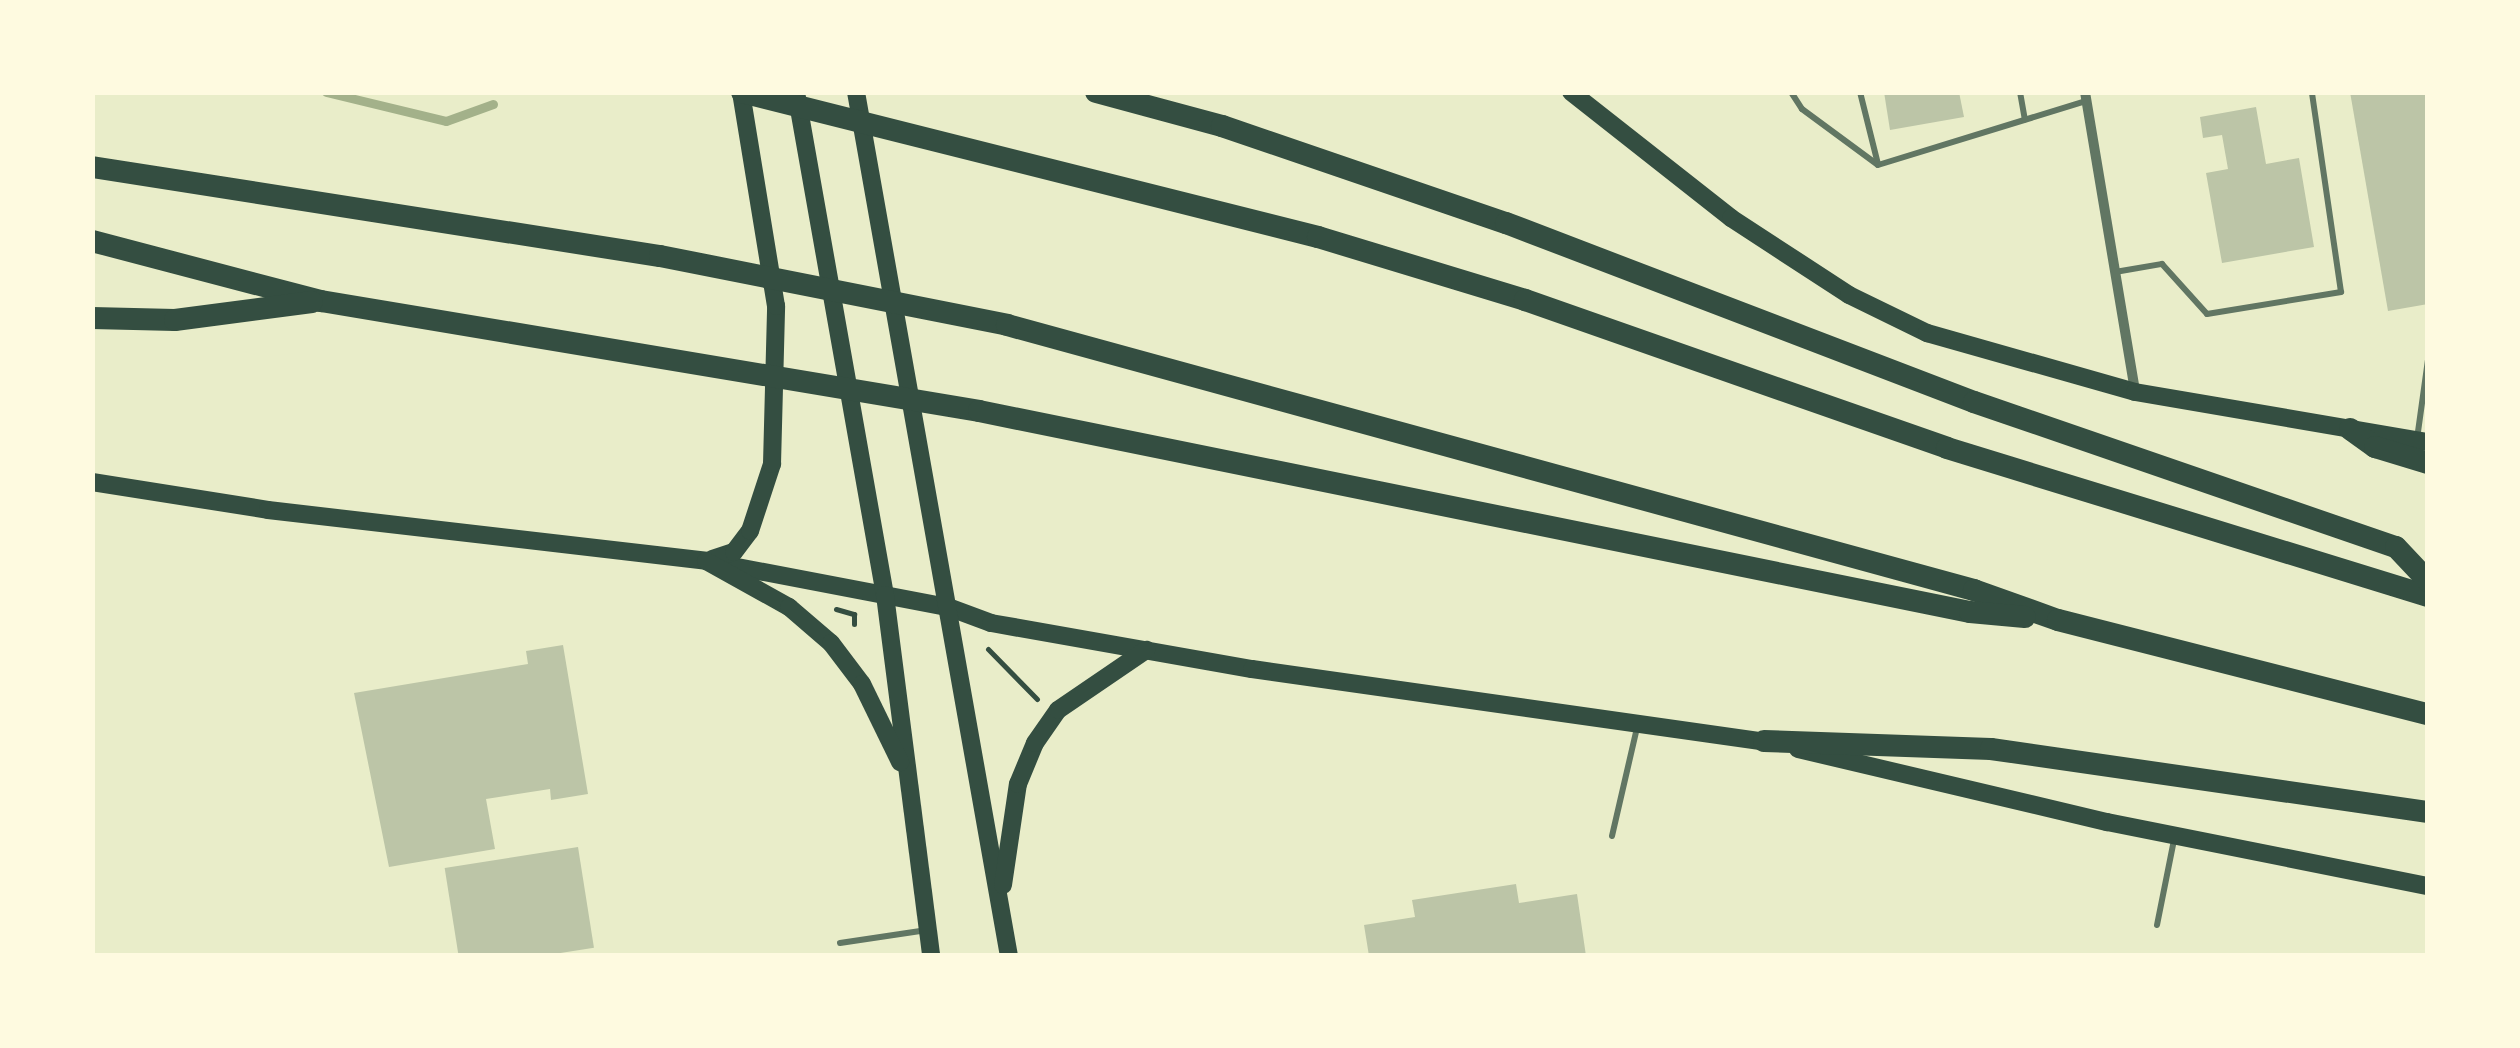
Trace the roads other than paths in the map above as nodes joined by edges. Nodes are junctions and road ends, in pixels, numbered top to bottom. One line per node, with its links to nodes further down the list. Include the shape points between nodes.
1 (742, 92): 24 (main road, via 776,306 772,464 750,531 734,552); 27 (highway, via 1318,237 1525,300 1947,448)
2 (796, 92): 26 (main road)
3 (856, 92): 28 (main road)
4 (1096, 92): 25 (highway, via 1222,126 1506,222 1974,402 2396,548)
5 (1571, 92): 19 (main road, via 1730,218 1849,295 1927,334)
6 (1792, 92): 12 (lane, via 1802,109)
7 (1860, 92): 12 (lane)
8 (2020, 92): 11 (lane)
9 (2312, 92): 15 (lane, via 2341,292 2207,314 2162,264)
10 (2086, 95): 11 (lane); 15 (street)
11 (2025, 120): 12 (lane)
12 (1878, 165)
13 (92, 167): 29 (highway, via 660,256 1006,325 1974,590)
14 (92, 240): 16 (highway)
15 (2115, 272): 19 (street)
16 (320, 300): 17 (highway, via 174,320); 29 (highway, via 979,410 1970,612)
17 (92, 318)
18 (2428, 360): 21 (lane)
19 (2135, 392): 20 (main road)
20 (2350, 428): 21 (main road); 22 (highway, via 2375,447)
21 (2422, 441)
22 (2428, 463)
23 (92, 482): 24 (main road, via 268,510)
24 (706, 561): 26 (main road); 34 (main road, via 789,607 840,654 875,706)
25 (2428, 582)
26 (885, 595): 28 (main road); 34 (main road)
27 (2428, 596)
28 (948, 607): 30 (main road, via 992,624); 39 (main road)
29 (2058, 620): 31 (highway)
30 (1146, 650): 32 (main road); 39 (main road, via 1058,710 1035,743 1018,784)
31 (2428, 714)
32 (1636, 728): 33 (main road); 37 (lane)
33 (1764, 741): 35 (highway, via 1991,750); 36 (main road)
34 (911, 795): 41 (main road)
35 (2428, 812)
36 (2175, 834): 38 (main road); 40 (lane)
37 (1612, 836)
38 (2428, 886)
39 (1001, 900): 44 (main road)
40 (2157, 926)
41 (928, 930): 42 (lane); 43 (main road)
42 (840, 942)
43 (931, 956)
44 (1009, 956)

